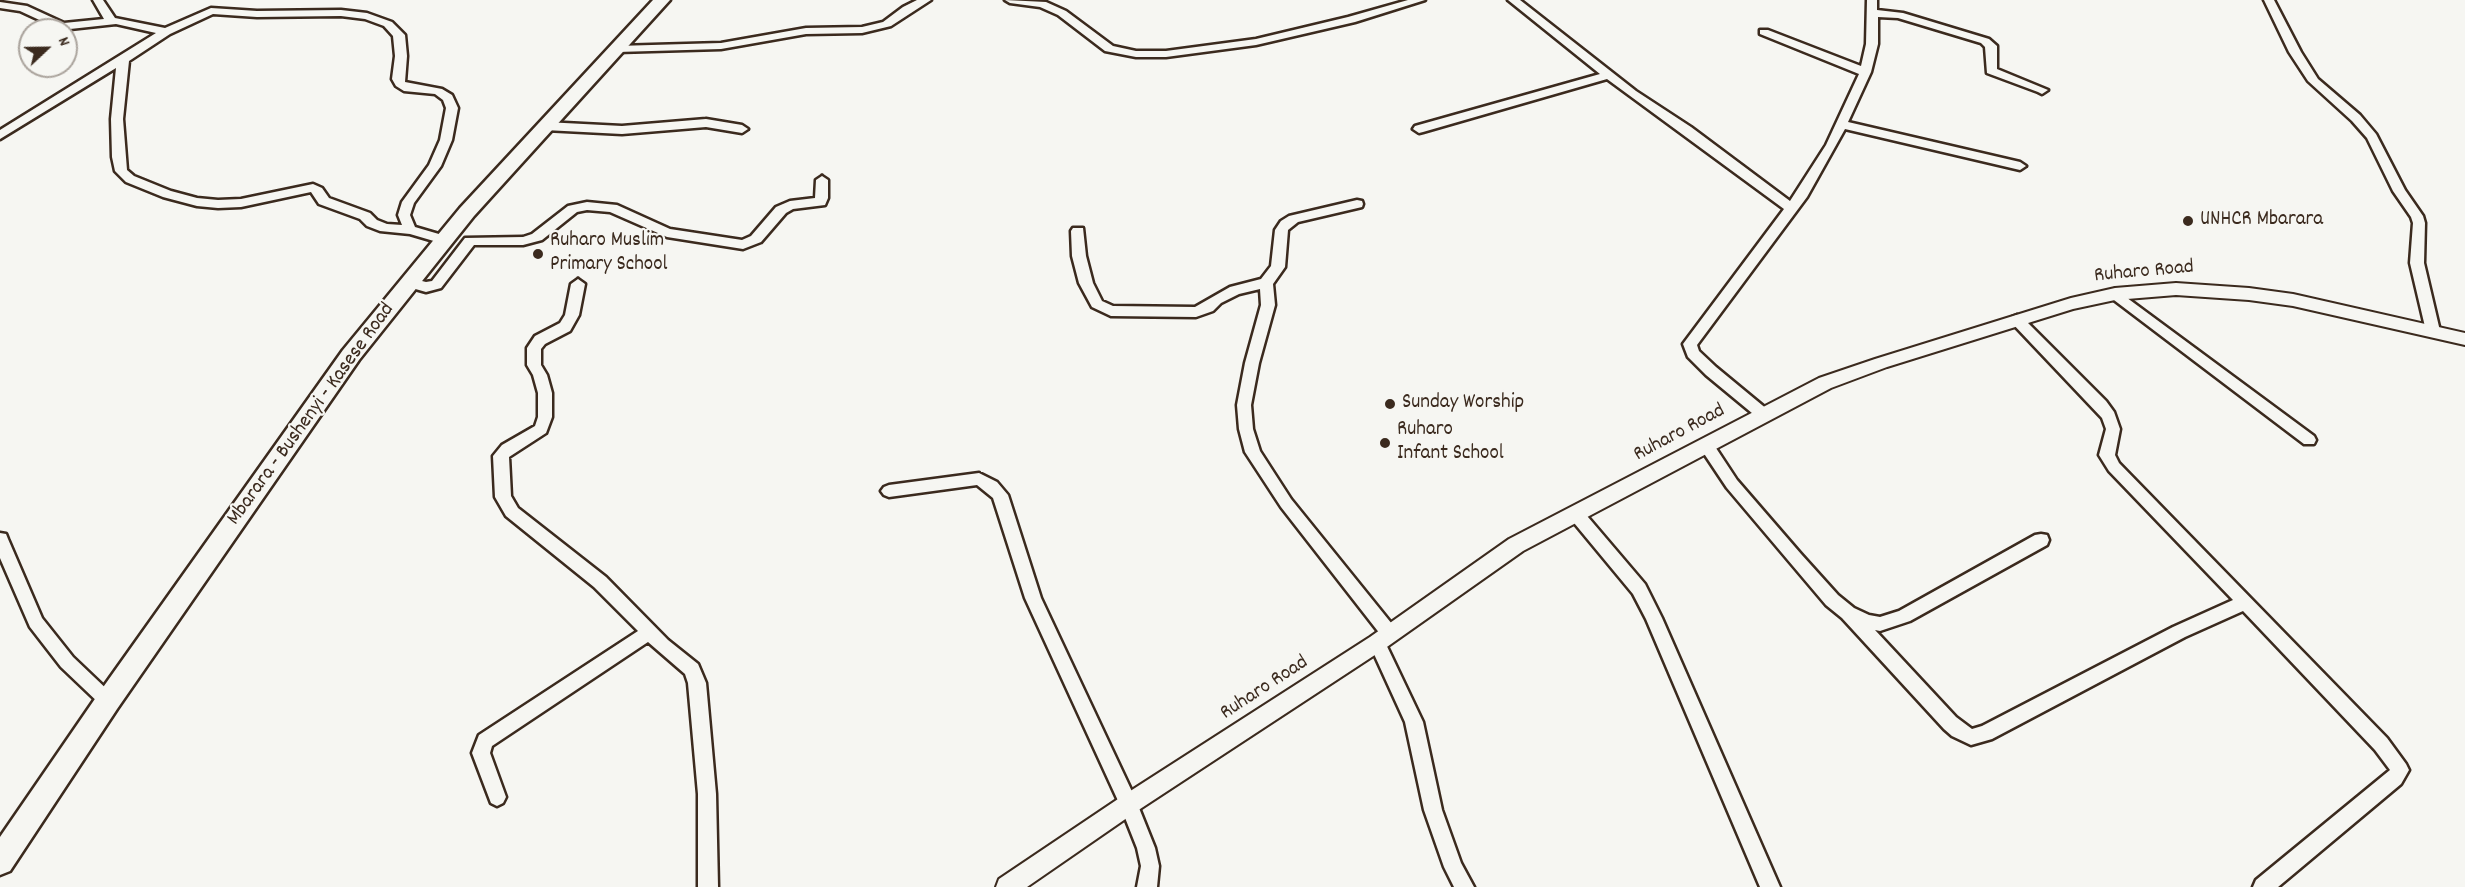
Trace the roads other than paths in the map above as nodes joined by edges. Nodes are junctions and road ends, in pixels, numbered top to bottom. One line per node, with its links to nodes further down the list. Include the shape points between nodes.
1 (99, 0): 10 (street)
2 (662, 0): 13 (main road, Mbarara - Bushenyi - Kasese Road)
3 (926, 0): 13 (street, via 887,24 862,30 806,31 720,45)
4 (1010, 0): 5 (street, via 1042,4 1062,13 1109,48 1136,54 1256,42)
5 (1420, 0)
6 (1513, 0): 16 (street)
7 (2269, 0): 35 (street, via 2314,81 2372,137 2399,191 2417,216 2417,263)
8 (0, 5): 10 (street, via 23,8 62,27)
9 (1873, 6): 15 (street, via 1872,45); 17 (street, via 1985,41 1991,46 1991,71)
10 (111, 21): 11 (street)
11 (166, 32): 14 (street); 27 (street, via 205,12 219,10 256,14 341,13 367,16 395,28 401,56 400,84 438,91 448,98 452,108 446,140 435,166 408,202 404,215)
12 (1764, 32): 15 (street)
13 (617, 49): 19 (main road, Mbarara - Bushenyi - Kasese Road)
14 (123, 60): 22 (street); 27 (street, via 118,157 121,171 130,179 167,194 218,204 313,188 324,201 365,216 372,223)
15 (1865, 72): 18 (street)
16 (1609, 75): 21 (street); 26 (street)
17 (2042, 90)
18 (1842, 124): 23 (street); 26 (street)
19 (545, 126): 20 (street, via 622,130 706,123); 29 (main road, Mbarara - Bushenyi - Kasese Road)
20 (742, 129)
21 (1419, 129)
22 (0, 135)
23 (2020, 166)
24 (822, 180): 30 (street, via 820,202 790,205 781,210 756,239 743,245 667,233 612,208 587,206 573,209 537,237 493,243 470,241 436,285)
25 (1357, 204): 31 (street, via 1286,224 1278,267)
26 (1791, 208): 37 (street, via 1690,344 1693,353 1711,371)
27 (410, 230): 29 (street)
28 (1078, 231): 31 (street, via 1086,283 1097,304 1112,311 1196,312 1235,290)
29 (444, 240): 30 (main road, Mbarara - Bushenyi - Kasese Road)
30 (410, 283): 48 (main road, Mbarara - Bushenyi - Kasese Road, via 351,355)
31 (1266, 283): 47 (street, via 1268,304 1244,405 1253,452)
32 (578, 284): 46 (street, via 572,315 565,327 540,340 534,348 534,365 545,393 545,417 541,429 501,456 503,497 512,512 600,582)
33 (2115, 294): 34 (street, Ruharo Road); 35 (street, Ruharo Road, via 2176,289 2249,294); 38 (street)
34 (2017, 320): 37 (street, Ruharo Road, via 1825,383); 44 (street, via 2109,416 2114,429 2106,450 2108,459)
35 (2433, 331): 36 (street, Ruharo Road)
36 (2465, 339)
37 (1763, 414): 39 (street, Ruharo Road)
38 (2308, 440)
39 (1707, 446): 41 (street, Ruharo Road); 45 (street, via 1732,484 1795,559)
40 (889, 491): 50 (street, via 979,479 1000,495 1033,598)
41 (1576, 514): 47 (street, Ruharo Road, via 1516,545); 56 (street, via 1639,589)
42 (0, 539): 48 (street, via 36,622 67,662)
43 (2041, 540): 45 (street, via 1904,616 1880,624)
44 (2246, 602): 45 (street, via 2179,632 1986,733 1971,737 1950,723); 57 (street, via 2381,744 2400,770)
45 (1848, 613)
46 (649, 633): 49 (street, via 485,741 481,753); 52 (street, via 692,669 697,683 707,794)
47 (1383, 639): 50 (street, Ruharo Road); 55 (street, via 1414,722 1433,810)
48 (108, 701): 51 (main road, Mbarara - Bushenyi - Kasese Road)
49 (497, 797)
50 (1129, 804): 53 (street, Ruharo Road); 54 (street, via 1150,866)
51 (0, 861)
52 (708, 887)
53 (1007, 887)
54 (1147, 887)
55 (1464, 887)
56 (1770, 887)
57 (2263, 887)

